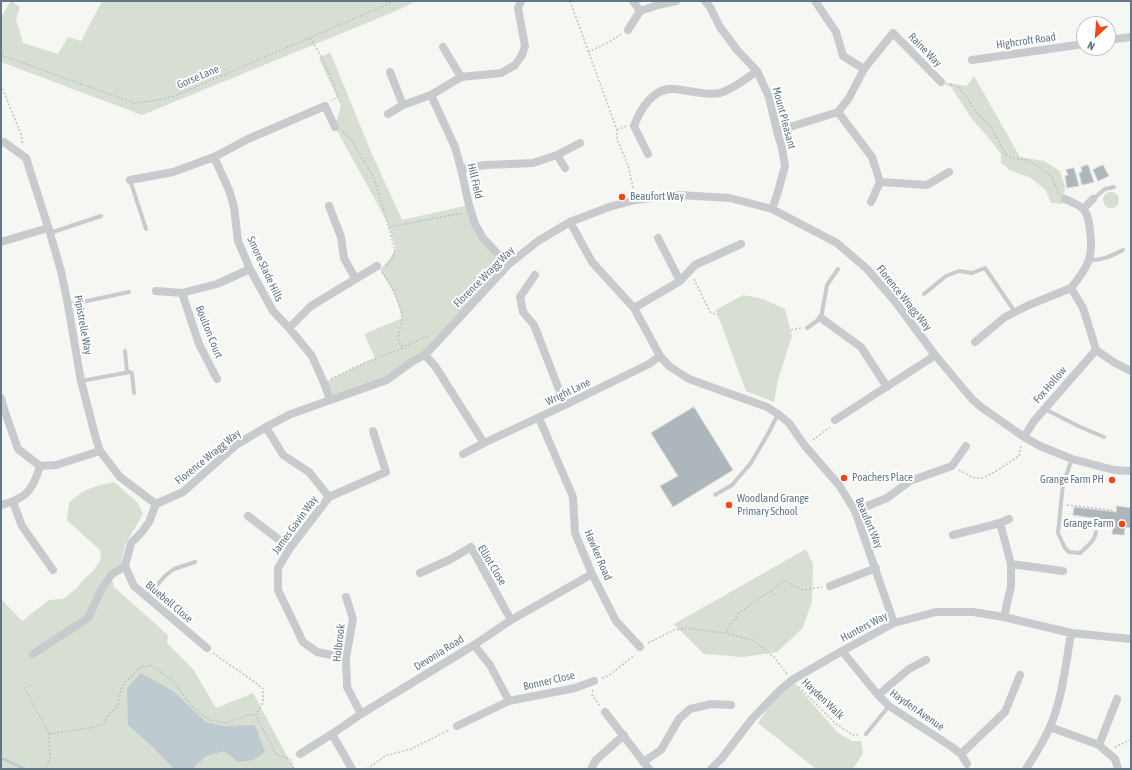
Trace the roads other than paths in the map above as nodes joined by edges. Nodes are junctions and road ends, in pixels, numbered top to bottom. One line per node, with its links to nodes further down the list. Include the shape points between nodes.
1 (521, 1): 16 (street, via 518,8 525,46 522,55 514,65 501,73)
2 (633, 1): 6 (street)
3 (676, 1): 6 (street)
4 (705, 1): 14 (street, Mount Pleasant, via 737,50)
5 (815, 1): 13 (street, via 836,32 843,56)
6 (640, 10): 7 (street)
7 (628, 30)
8 (1131, 37): 9 (street)
9 (1116, 39)
10 (1076, 45): 12 (street, Highcroft Road)
11 (443, 47): 16 (street)
12 (972, 60)
13 (864, 69): 17 (street, Raine Way, via 893,33); 20 (street, Raine Way, via 849,98)
14 (757, 71): 23 (street, Mount Pleasant, via 769,97); 26 (street, via 732,89 719,93 700,94 672,88 652,97 643,106 631,126)
15 (390, 72): 19 (street)
16 (461, 77): 18 (street)
17 (941, 82)
18 (431, 95): 19 (street); 30 (street, Hill Field, via 455,147)
19 (403, 106): 21 (street)
20 (838, 112): 23 (street); 33 (street, via 872,157)
21 (388, 114)
22 (334, 127): 28 (street, via 325,106 248,139)
23 (776, 131): 39 (street, Mount Pleasant, via 785,166)
24 (1, 143): 44 (street, Pipistrelle Way, via 4,142 26,158)
25 (580, 143): 27 (street)
26 (648, 154)
27 (557, 155): 29 (street); 30 (street, via 533,163)
28 (214, 157): 32 (street, via 174,172); 52 (street, Smore Slade Hills, via 229,190 238,241)
29 (565, 168)
30 (461, 169): 51 (street, Hill Field, via 475,224 483,238)
31 (949, 172): 33 (street, via 927,185)
32 (130, 180): 43 (lane)
33 (880, 182): 37 (street)
34 (1114, 187): 36 (lane, via 1105,189)
35 (1065, 199): 40 (street)
36 (1092, 199): 40 (street)
37 (872, 202)
38 (329, 206): 55 (street, via 341,238 344,258)
39 (772, 209): 42 (street, Florence Wragg Way, via 730,198 678,195 635,200 608,207); 72 (street, Florence Wragg Way, via 837,243 867,269)
40 (1083, 209): 49 (street, via 1088,219 1092,243)
41 (101, 216): 44 (lane)
42 (570, 222): 51 (street, Florence Wragg Way, via 538,241); 63 (street, Beaufort Way, via 592,262)
43 (146, 229)
44 (49, 231): 46 (street); 62 (street, Pipistrelle Way)
45 (658, 238): 56 (street)
46 (1, 242)
47 (741, 244): 56 (street, via 695,265)
48 (1123, 250): 49 (lane, via 1109,257)
49 (1090, 260): 57 (street, via 1083,274)
50 (377, 266): 55 (street)
51 (508, 266): 71 (street, Florence Wragg Way)
52 (250, 269): 60 (street, Boulton Court, via 217,284); 66 (street, Smore Slade Hills, via 272,311)
53 (838, 269): 65 (lane, via 827,285)
54 (535, 275): 82 (street, via 520,297 523,312 534,325)
55 (355, 278): 66 (street, via 311,306)
56 (680, 281): 63 (street)
57 (1071, 288): 64 (street); 69 (street, via 1082,308)
58 (156, 291): 60 (street, Boulton Court)
59 (129, 292): 62 (lane)
60 (182, 293): 76 (street, Boulton Court, via 199,344)
61 (924, 294): 64 (lane, via 946,276 959,271 972,273 985,268)
62 (68, 305): 77 (street, Pipistrelle Way)
63 (634, 308): 73 (street, Beaufort Way)
64 (1015, 312): 68 (street)
65 (821, 318): 67 (lane); 78 (street, via 861,347)
66 (289, 328): 81 (street, Smore Slade Hills, via 312,356)
67 (807, 328)
68 (975, 342)
69 (1096, 350): 74 (street); 83 (street, Fox Hollow)
70 (126, 351): 75 (lane)
71 (425, 355): 81 (street, Florence Wragg Way, via 387,380); 92 (street)
72 (935, 355): 78 (street); 90 (street, Florence Wragg Way, via 972,399)
73 (660, 356): 82 (street, Wright Lane, via 649,364); 85 (street, Beaufort Way, via 669,366 689,378 767,406)
74 (1131, 371)
75 (127, 372): 77 (lane); 79 (lane, via 132,373)
76 (217, 379)
77 (81, 381): 94 (street, Pipistrelle Way)
78 (887, 386): 87 (street)
79 (134, 394)
80 (1, 398): 84 (street)
81 (330, 400): 88 (street, Florence Wragg Way, via 291,414)
82 (565, 405): 86 (street, Wright Lane)
83 (1044, 408): 90 (street, Fox Hollow); 91 (lane)
84 (3, 412): 97 (street, via 18,449)
85 (778, 414): 99 (lane, via 751,463 732,485); 104 (street, Beaufort Way, via 789,423 839,485)
86 (539, 418): 92 (street, Wright Lane); 118 (street, Hawker Road, via 573,496 575,533)
87 (835, 420)
88 (266, 427): 100 (street, via 283,455 309,472); 102 (street, Florence Wragg Way, via 236,445 183,492)
89 (373, 431): 100 (street, James Gavin Way, via 386,472)
90 (1024, 437): 96 (street, Florence Wragg Way)
91 (1104, 437)
92 (484, 442): 95 (street, Wright Lane)
93 (966, 446): 104 (street, via 952,466 910,481 886,498)
94 (100, 452): 97 (street, via 56,465); 102 (street, Pipistrelle Way, via 120,477)
95 (463, 454)
96 (1072, 459): 98 (street, Florence Wragg Way, via 1114,470); 108 (lane, via 1063,484 1058,533 1069,552 1080,553 1091,543)
97 (40, 466): 101 (street, via 29,492)
98 (1131, 471)
99 (715, 495)
100 (329, 497): 110 (street, James Gavin Way)
101 (13, 502): 103 (street); 115 (street, via 22,526)
102 (156, 504): 113 (street, via 149,522 131,543)
103 (1, 505)
104 (855, 511): 114 (street, Beaufort Way)
105 (248, 516): 110 (street)
106 (1009, 519): 107 (street)
107 (1000, 523): 109 (street); 112 (street)
108 (1096, 532)
109 (953, 535)
110 (290, 548): 132 (street, James Gavin Way, via 278,568 278,590 303,642 317,652)
111 (195, 562): 120 (lane, via 174,569)
112 (1011, 564): 116 (street); 122 (street, via 1011,586)
113 (126, 566): 120 (street, Bluebell Close, via 134,586); 131 (street, via 112,574 102,588 88,618)
114 (876, 568): 119 (street); 124 (street, Beaufort Way)
115 (53, 570)
116 (1063, 571)
117 (420, 573): 123 (street, Elliot Close, via 451,560 470,547)
118 (592, 574): 123 (street, Devonia Road); 128 (street, Hawker Road, via 616,621)
119 (830, 586)
120 (146, 597): 129 (street, Bluebell Close)
121 (346, 597): 132 (street, Holbrook, via 353,619)
122 (1004, 617): 124 (street, Hunters Way, via 974,612 936,612); 125 (street, Hunters Way)
123 (512, 620): 127 (street, Devonia Road)
124 (894, 623): 130 (street, Hunters Way)
125 (1071, 633): 126 (street, Hunters Way); 144 (street, via 1058,705)
126 (1131, 639)
127 (474, 645): 138 (street, via 490,665); 142 (street, Devonia Road)
128 (640, 647)
129 (206, 648)
130 (842, 651): 136 (street, Hayden Avenue); 156 (street, Hunters Way, via 792,680 780,690 752,719)
131 (33, 654)
132 (346, 658): 142 (street, Holbrook, via 347,687)
133 (926, 660): 136 (street, via 909,669)
134 (1020, 675): 150 (street, via 1005,712)
135 (594, 681): 138 (street, Bonner Close, via 575,688)
136 (878, 695): 140 (street, Hayden Avenue)
137 (1117, 699): 148 (street)
138 (509, 701): 143 (street, Bonner Close)
139 (732, 705): 151 (street, via 711,704 690,709 679,719 661,750)
140 (889, 706): 146 (lane); 150 (street, Hayden Avenue)
141 (605, 712): 147 (street)
142 (361, 714): 145 (street, Devonia Road)
143 (457, 726)
144 (1050, 727): 148 (street); 157 (street)
145 (332, 734): 149 (street, Devonia Road); 153 (street)
146 (866, 734)
147 (624, 735): 151 (street); 154 (street, via 596,760)
148 (1099, 745): 158 (street, via 1115,758)
149 (300, 754)
150 (961, 754): 152 (street, Hayden Avenue)
151 (643, 762): 155 (street)
152 (967, 764)
153 (352, 769)
154 (591, 769)
155 (648, 769)
156 (712, 769)
157 (1026, 769)
158 (1118, 769)

